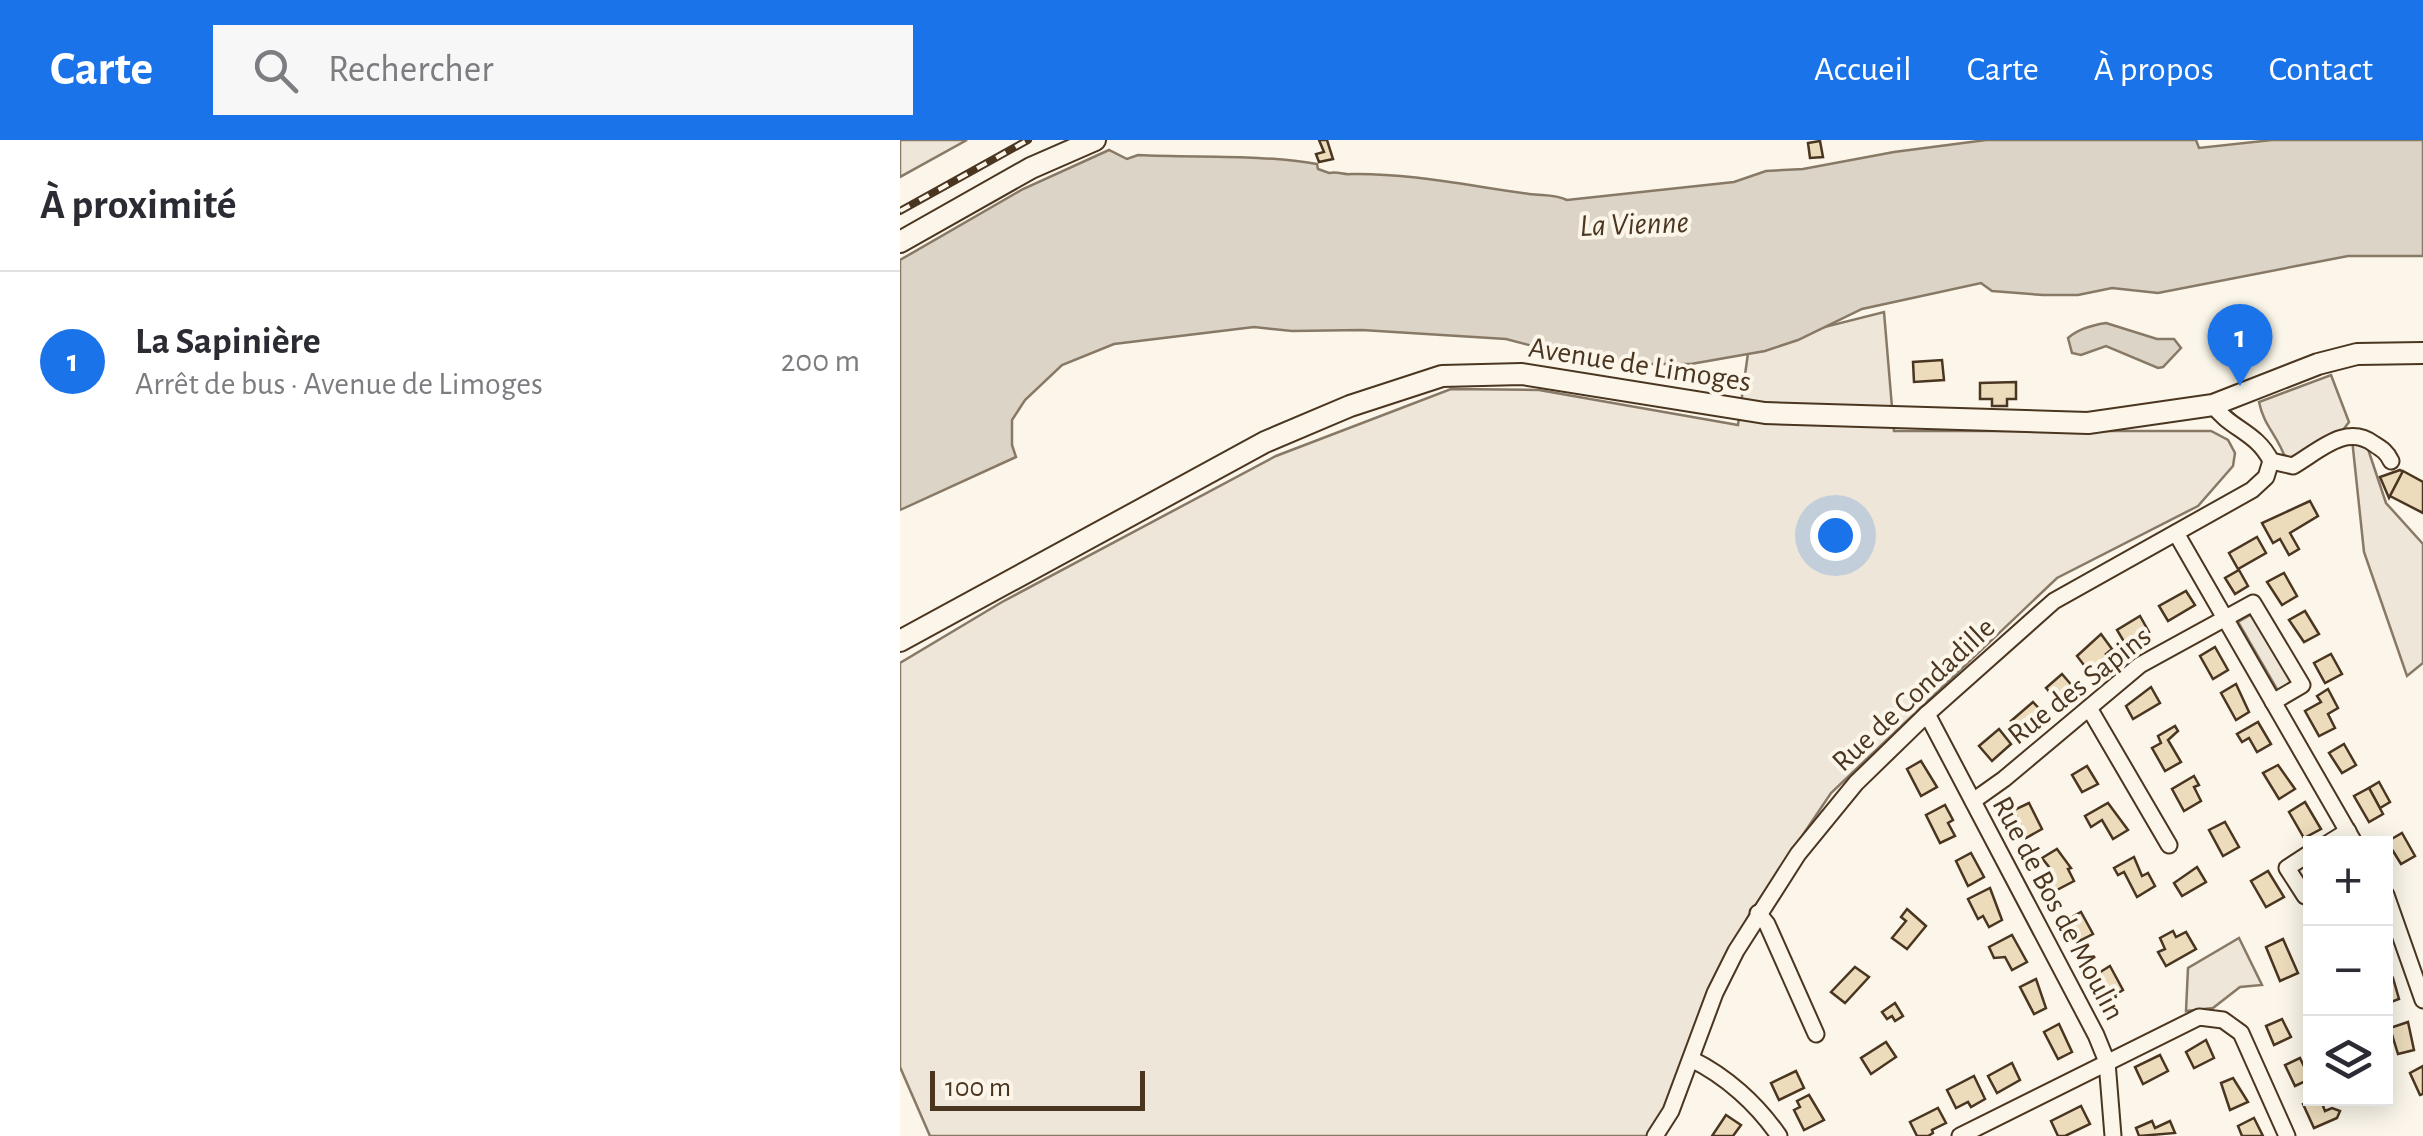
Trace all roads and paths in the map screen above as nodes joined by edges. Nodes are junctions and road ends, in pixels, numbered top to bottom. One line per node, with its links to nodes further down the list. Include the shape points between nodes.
1 (1095, 140): 2 (main road)
2 (900, 242)
3 (2423, 353): 4 (main road, Avenue de Limoges, via 2356,354)
4 (2212, 405): 5 (street, via 2262,444); 9 (main road, Avenue de Limoges, via 2088,422 1765,413 1522,374 1442,376 1265,442)
5 (2271, 461): 6 (street, via 2293,466 2346,434 2358,434); 7 (street, Rue de Condadille, via 2252,490)
6 (2391, 462)
7 (2176, 533): 8 (street); 12 (street, Rue de Condadille, via 2054,600)
8 (2223, 618): 10 (street); 10 (street, via 2253,603 2302,684); 11 (street, Rue des Sapins, via 2140,666)
9 (900, 642)
10 (2273, 702): 14 (street)
11 (2089, 708): 13 (street, Rue des Sapins); 15 (street)
12 (1927, 714): 13 (street, Rue de Bos de Moulin); 18 (street, Rue de Condadille, via 1834,807)
13 (1972, 802): 23 (street, Rue de Bos de Moulin)
14 (2350, 836)
15 (2169, 845)
16 (2303, 858): 17 (street, via 2287,868)
17 (2303, 893)
18 (1758, 913): 21 (street); 22 (street, Rue de Condadille, via 1715,994)
19 (2393, 915): 20 (street)
20 (2423, 1000)
21 (1816, 1034)
22 (1692, 1059): 24 (street, via 1718,1072); 25 (street, Rue de Condadille)
23 (2107, 1062): 26 (street); 27 (street, Rue de Bos de Moulin); 28 (street, via 2200,1017 2223,1020 2241,1033)
24 (1777, 1135)
25 (1655, 1136)
26 (1960, 1136)
27 (2114, 1136)
28 (2286, 1136)

